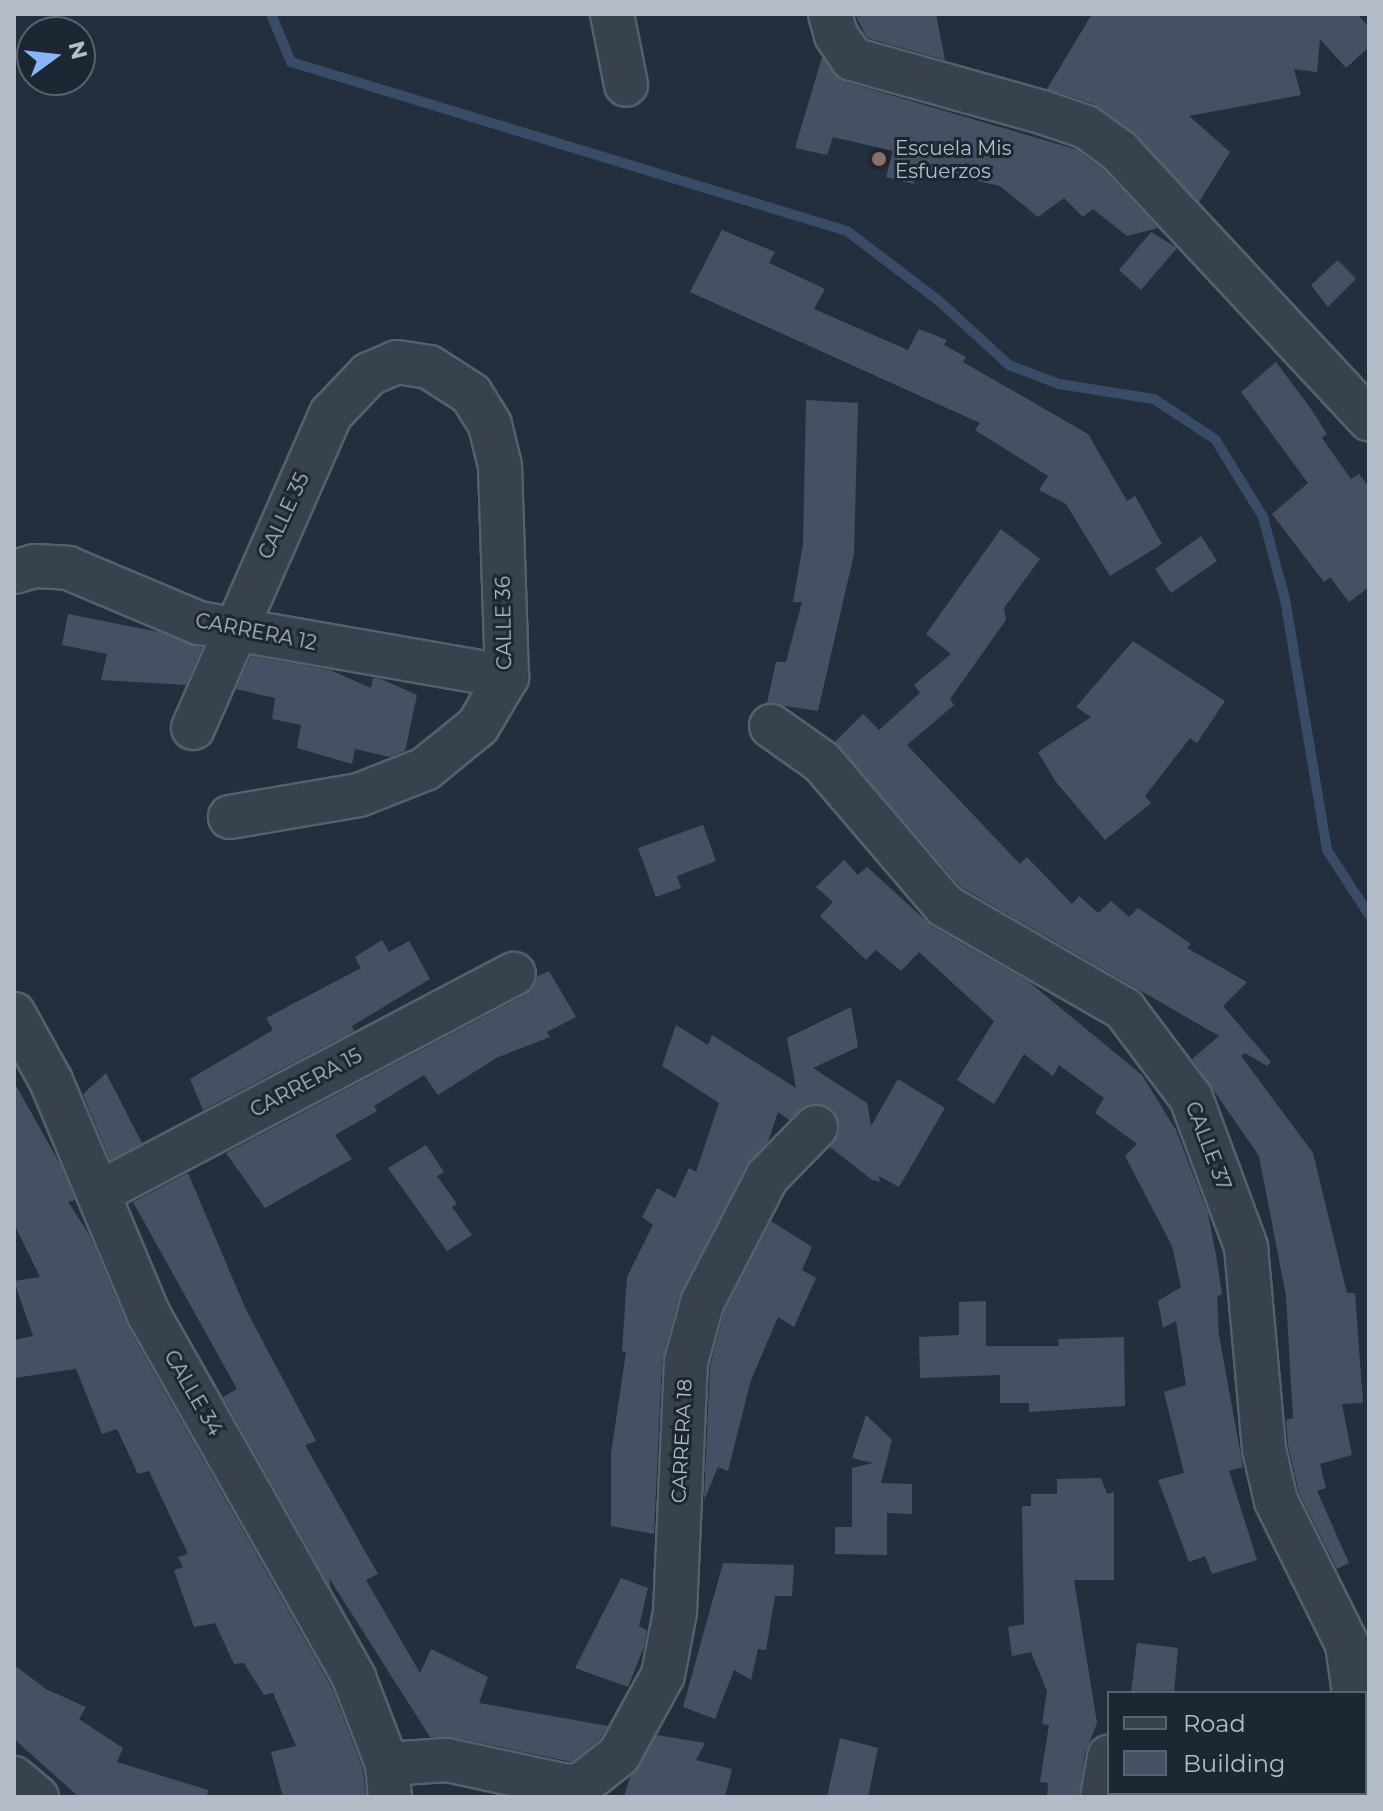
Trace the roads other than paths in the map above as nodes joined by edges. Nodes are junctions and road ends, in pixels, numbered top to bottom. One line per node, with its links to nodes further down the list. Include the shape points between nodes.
1 (612, 14): 3 (street)
2 (830, 14): 5 (street, via 852,59 1086,127 1119,151)
3 (626, 85)
4 (429, 367): 7 (street, CALLE 35, via 397,362 369,374 331,414); 8 (street, CALLE 36, via 471,394 490,425 500,466)
5 (1369, 419)
6 (14, 572): 7 (street, CARRERA 12, via 35,566 68,568 199,623)
7 (233, 629): 8 (street, CARRERA 12); 10 (street, CALLE 35)
8 (507, 677): 11 (street, CALLE 36, via 478,726 425,769 359,795)
9 (771, 726): 16 (street, CALLE 37, via 822,762 945,906 1124,1009 1191,1098 1246,1247 1264,1449 1276,1501 1347,1644)
10 (193, 728)
11 (230, 817)
12 (514, 974): 15 (street, CARRERA 15)
13 (14, 1014): 15 (street, CALLE 34, via 51,1081)
14 (816, 1127): 19 (street, CARRERA 18, via 767,1177 702,1303 686,1362 675,1612 663,1675 619,1755 581,1785 447,1760)
15 (98, 1193): 19 (street, CALLE 34, via 149,1315 354,1678)
16 (1354, 1691)
17 (1107, 1768): 21 (street)
18 (14, 1778): 20 (street)
19 (388, 1781)
20 (37, 1797)
21 (1102, 1797)

